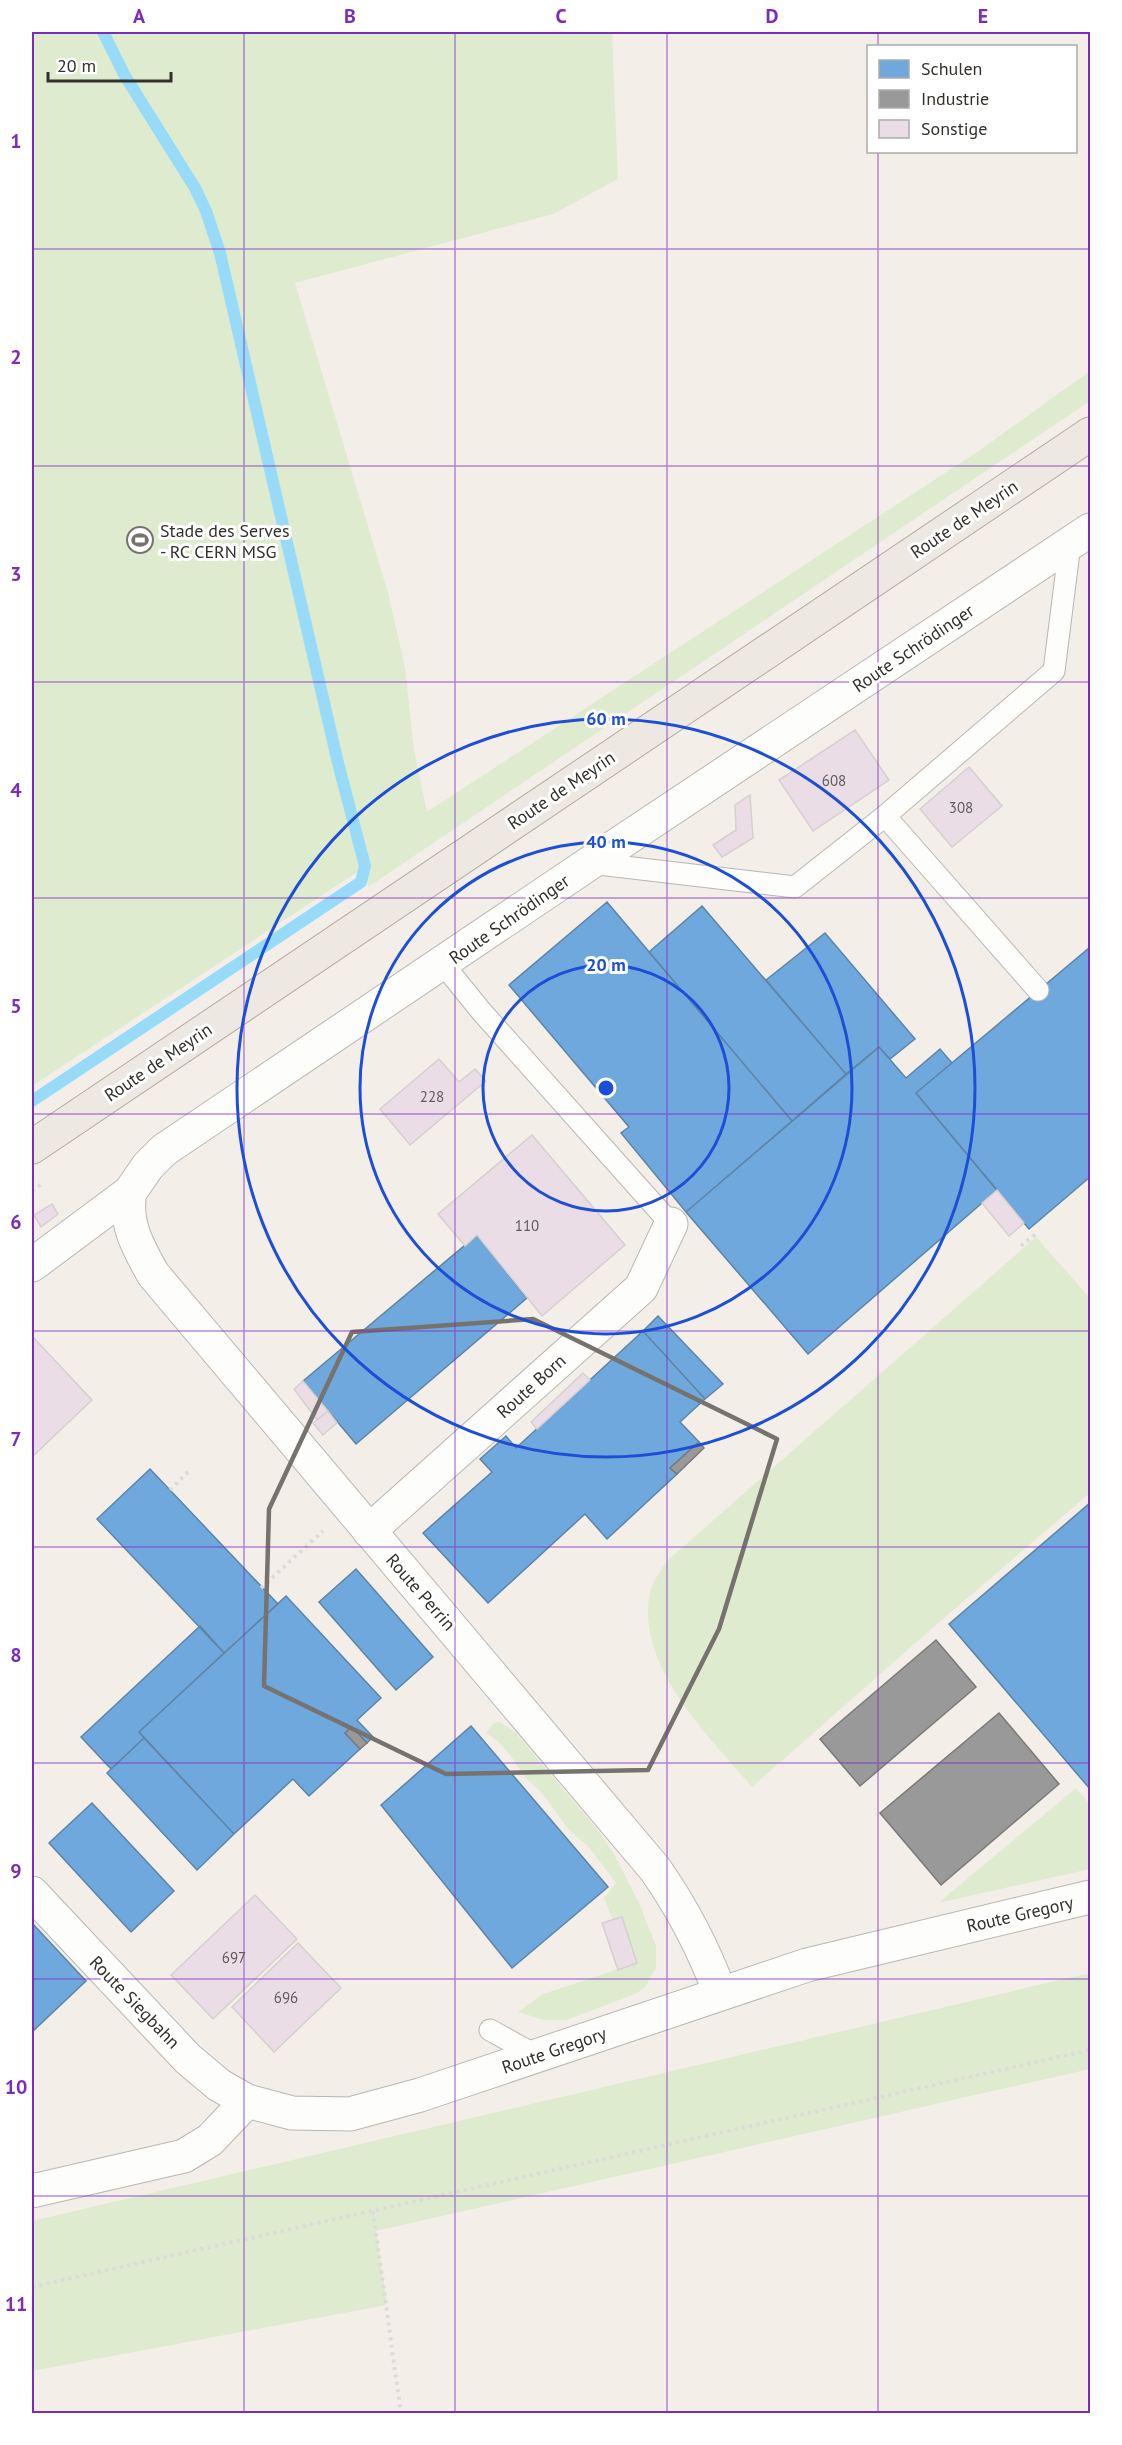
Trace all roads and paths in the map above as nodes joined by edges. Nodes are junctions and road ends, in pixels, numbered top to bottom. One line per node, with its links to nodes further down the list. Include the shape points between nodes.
1 (1090, 434): 7 (main road, Route de Meyrin)
2 (1080, 537): 3 (lane, via 1054,671); 4 (street, Route Schrödinger)
3 (885, 816): 4 (lane, via 795,887); 6 (lane)
4 (590, 863): 5 (street, Route Schrödinger)
5 (443, 964): 8 (street, Route Schrödinger, via 164,1150); 9 (lane)
6 (1038, 990)
7 (32, 1147)
8 (130, 1192): 12 (street, Route Schrödinger); 15 (street, Route Perrin, via 128,1205 135,1242 153,1274)
9 (671, 1224): 15 (street, Route Born, via 641,1288)
10 (1036, 1233): 11 (path)
11 (1021, 1246)
12 (32, 1265)
13 (191, 1469): 14 (path)
14 (170, 1490)
15 (359, 1519): 16 (path); 20 (street, Route Perrin, via 494,1692 655,1869 679,1903)
16 (261, 1587)
17 (1090, 1881): 19 (lane)
18 (32, 1893): 24 (street, Route Siegbahn, via 188,2059 219,2085)
19 (1077, 1900): 20 (street, Route Gregory, via 807,1965)
20 (720, 1993): 23 (street, Route Gregory)
21 (490, 2030): 23 (lane)
22 (1090, 2050): 26 (path)
23 (537, 2056): 24 (street, Route Gregory, via 350,2114 292,2113)
24 (247, 2101): 25 (street, via 210,2140 184,2156)
25 (32, 2191)
26 (373, 2211): 27 (path); 28 (path)
27 (32, 2287)
28 (401, 2414)

